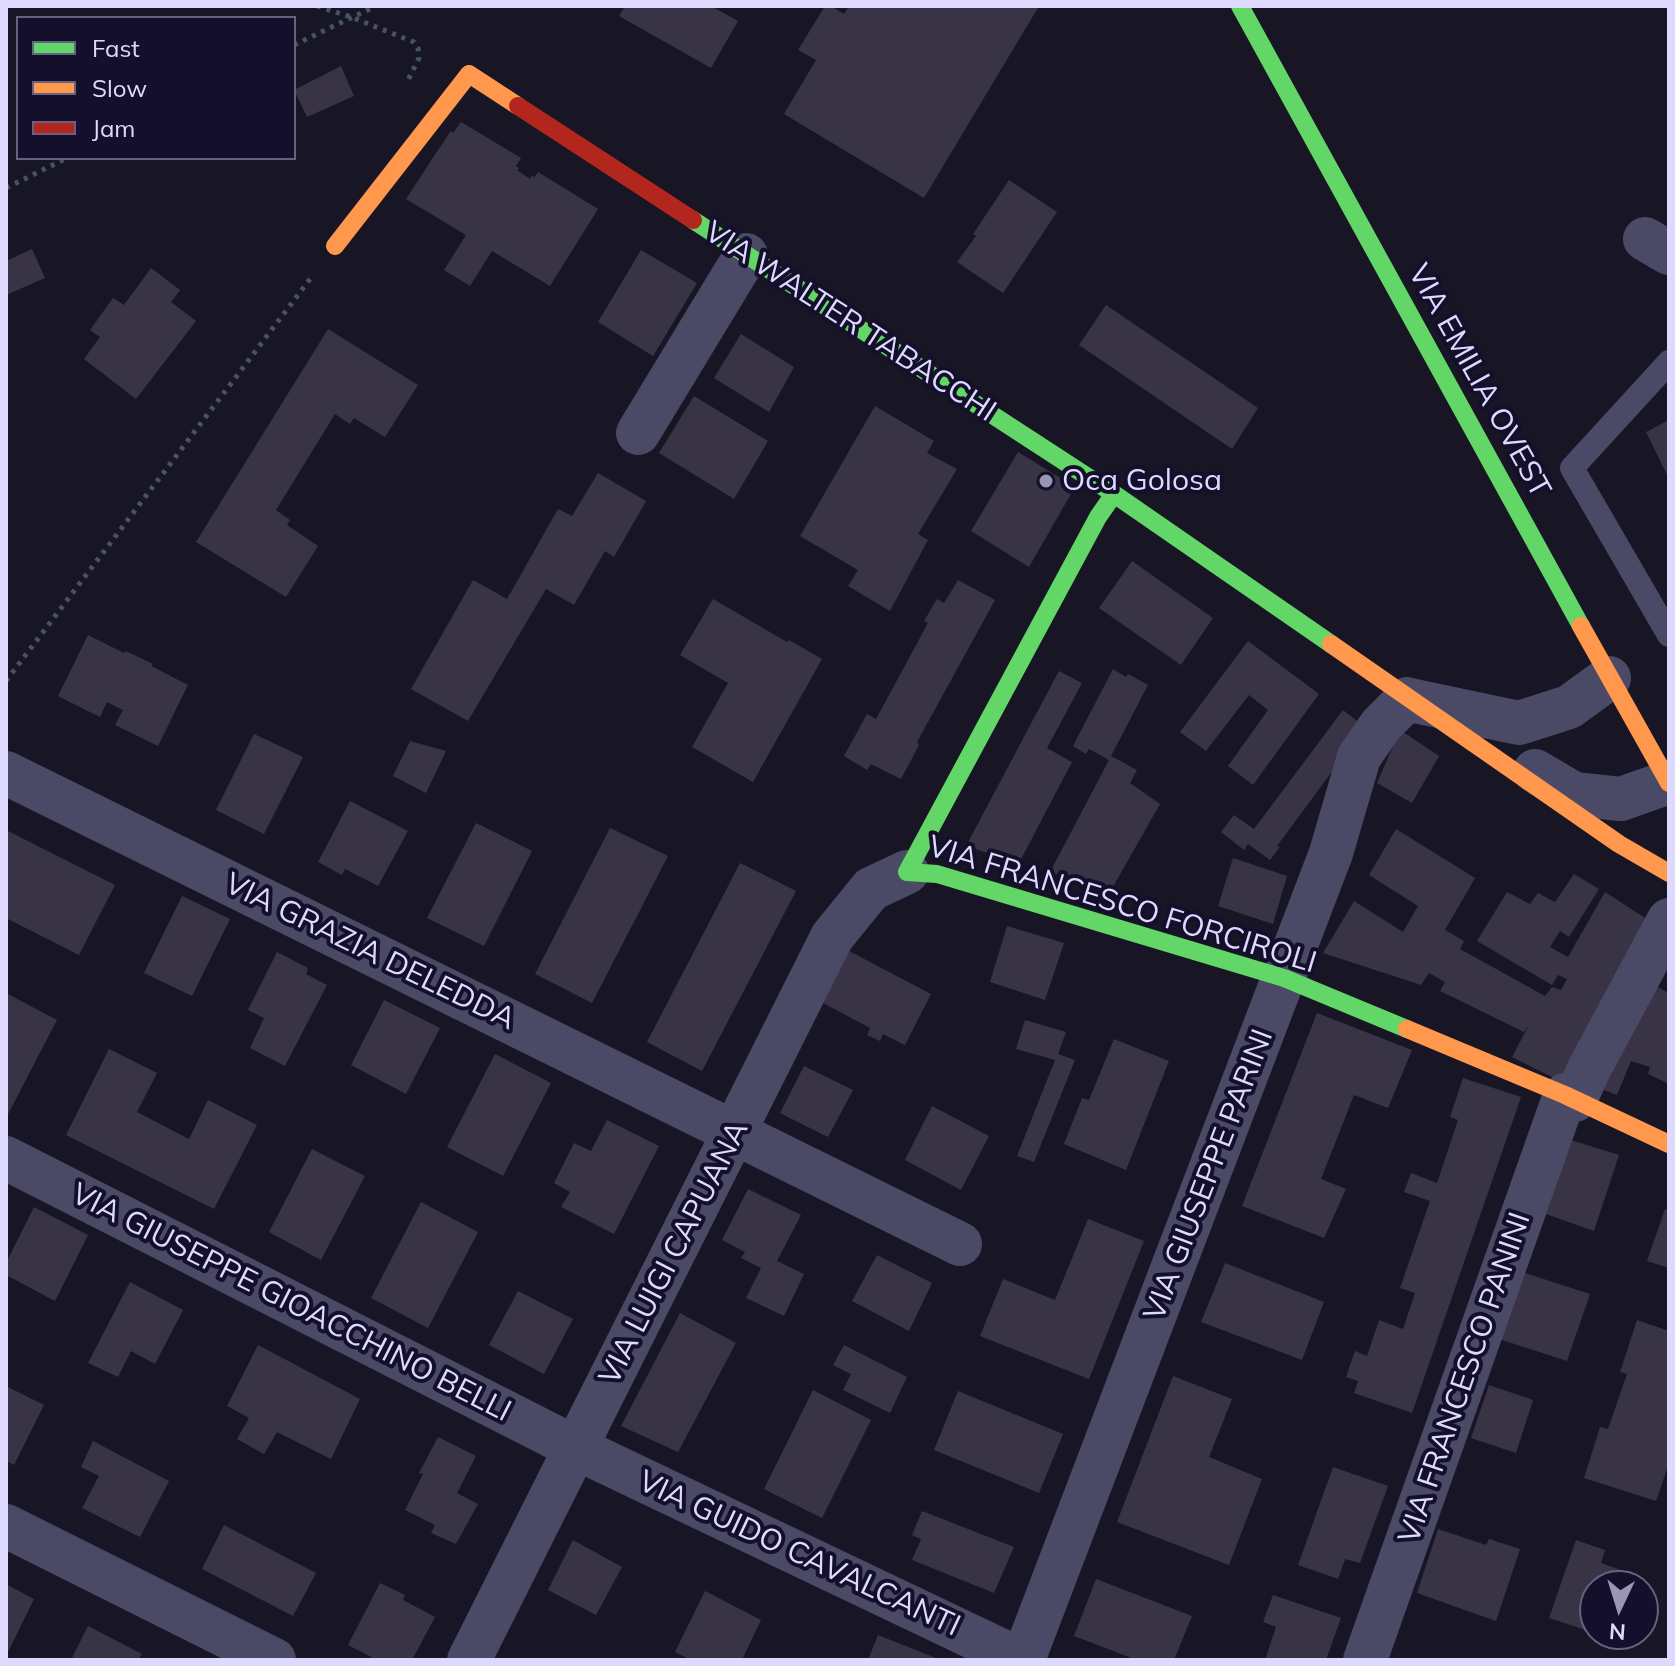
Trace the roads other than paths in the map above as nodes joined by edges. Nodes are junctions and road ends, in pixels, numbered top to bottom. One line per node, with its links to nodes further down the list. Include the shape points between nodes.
1 (1240, 6): 8 (street, VIA EMILIA OVEST)
2 (335, 246): 3 (street, VIA WALTER TABACCHI, via 469,74)
3 (746, 255): 5 (street); 6 (street, VIA WALTER TABACCHI)
4 (1669, 362): 7 (lane, via 1572,468)
5 (638, 433)
6 (1114, 494): 9 (street, VIA WALTER TABACCHI); 12 (street, VIA FRANCESCO FORCIROLI)
7 (1669, 635)
8 (1609, 678): 9 (street, VIA WALTER TABACCHI, via 1569,707 1519,723); 11 (street, VIA EMILIA OVEST)
9 (1407, 699): 11 (street, VIA WALTER TABACCHI, via 1574,794 1621,799); 13 (street, VIA WALTER TABACCHI); 15 (street, VIA GIUSEPPE PARINI, via 1359,757 1331,853)
10 (6, 773): 17 (street, VIA GRAZIA DELEDDA)
11 (1669, 783)
12 (907, 872): 15 (street, VIA FRANCESCO FORCIROLI, via 937,874); 17 (street, VIA LUIGI CAPUANA, via 871,889 832,937)
13 (1669, 873)
14 (1669, 920): 16 (street, VIA FRANCESCO PANINI)
15 (1284, 978): 16 (street, VIA FRANCESCO FORCIROLI); 25 (street, VIA GIUSEPPE PARINI)
16 (1570, 1098): 18 (street, VIA FRANCESCO FORCIROLI); 26 (street, VIA FRANCESCO PANINI)
17 (734, 1132): 20 (street, VIA GRAZIA DELEDDA); 21 (street, VIA LUIGI CAPUANA)
18 (1669, 1144)
19 (6, 1158): 21 (street, VIA GIUSEPPE GIOACCHINO BELLI)
20 (960, 1244)
21 (576, 1448): 24 (street, VIA LUIGI CAPUANA); 25 (street, VIA GUIDO CAVALCANTI)
22 (6, 1526): 23 (street)
23 (274, 1660)
24 (469, 1660)
25 (1022, 1660)
26 (1365, 1660)

